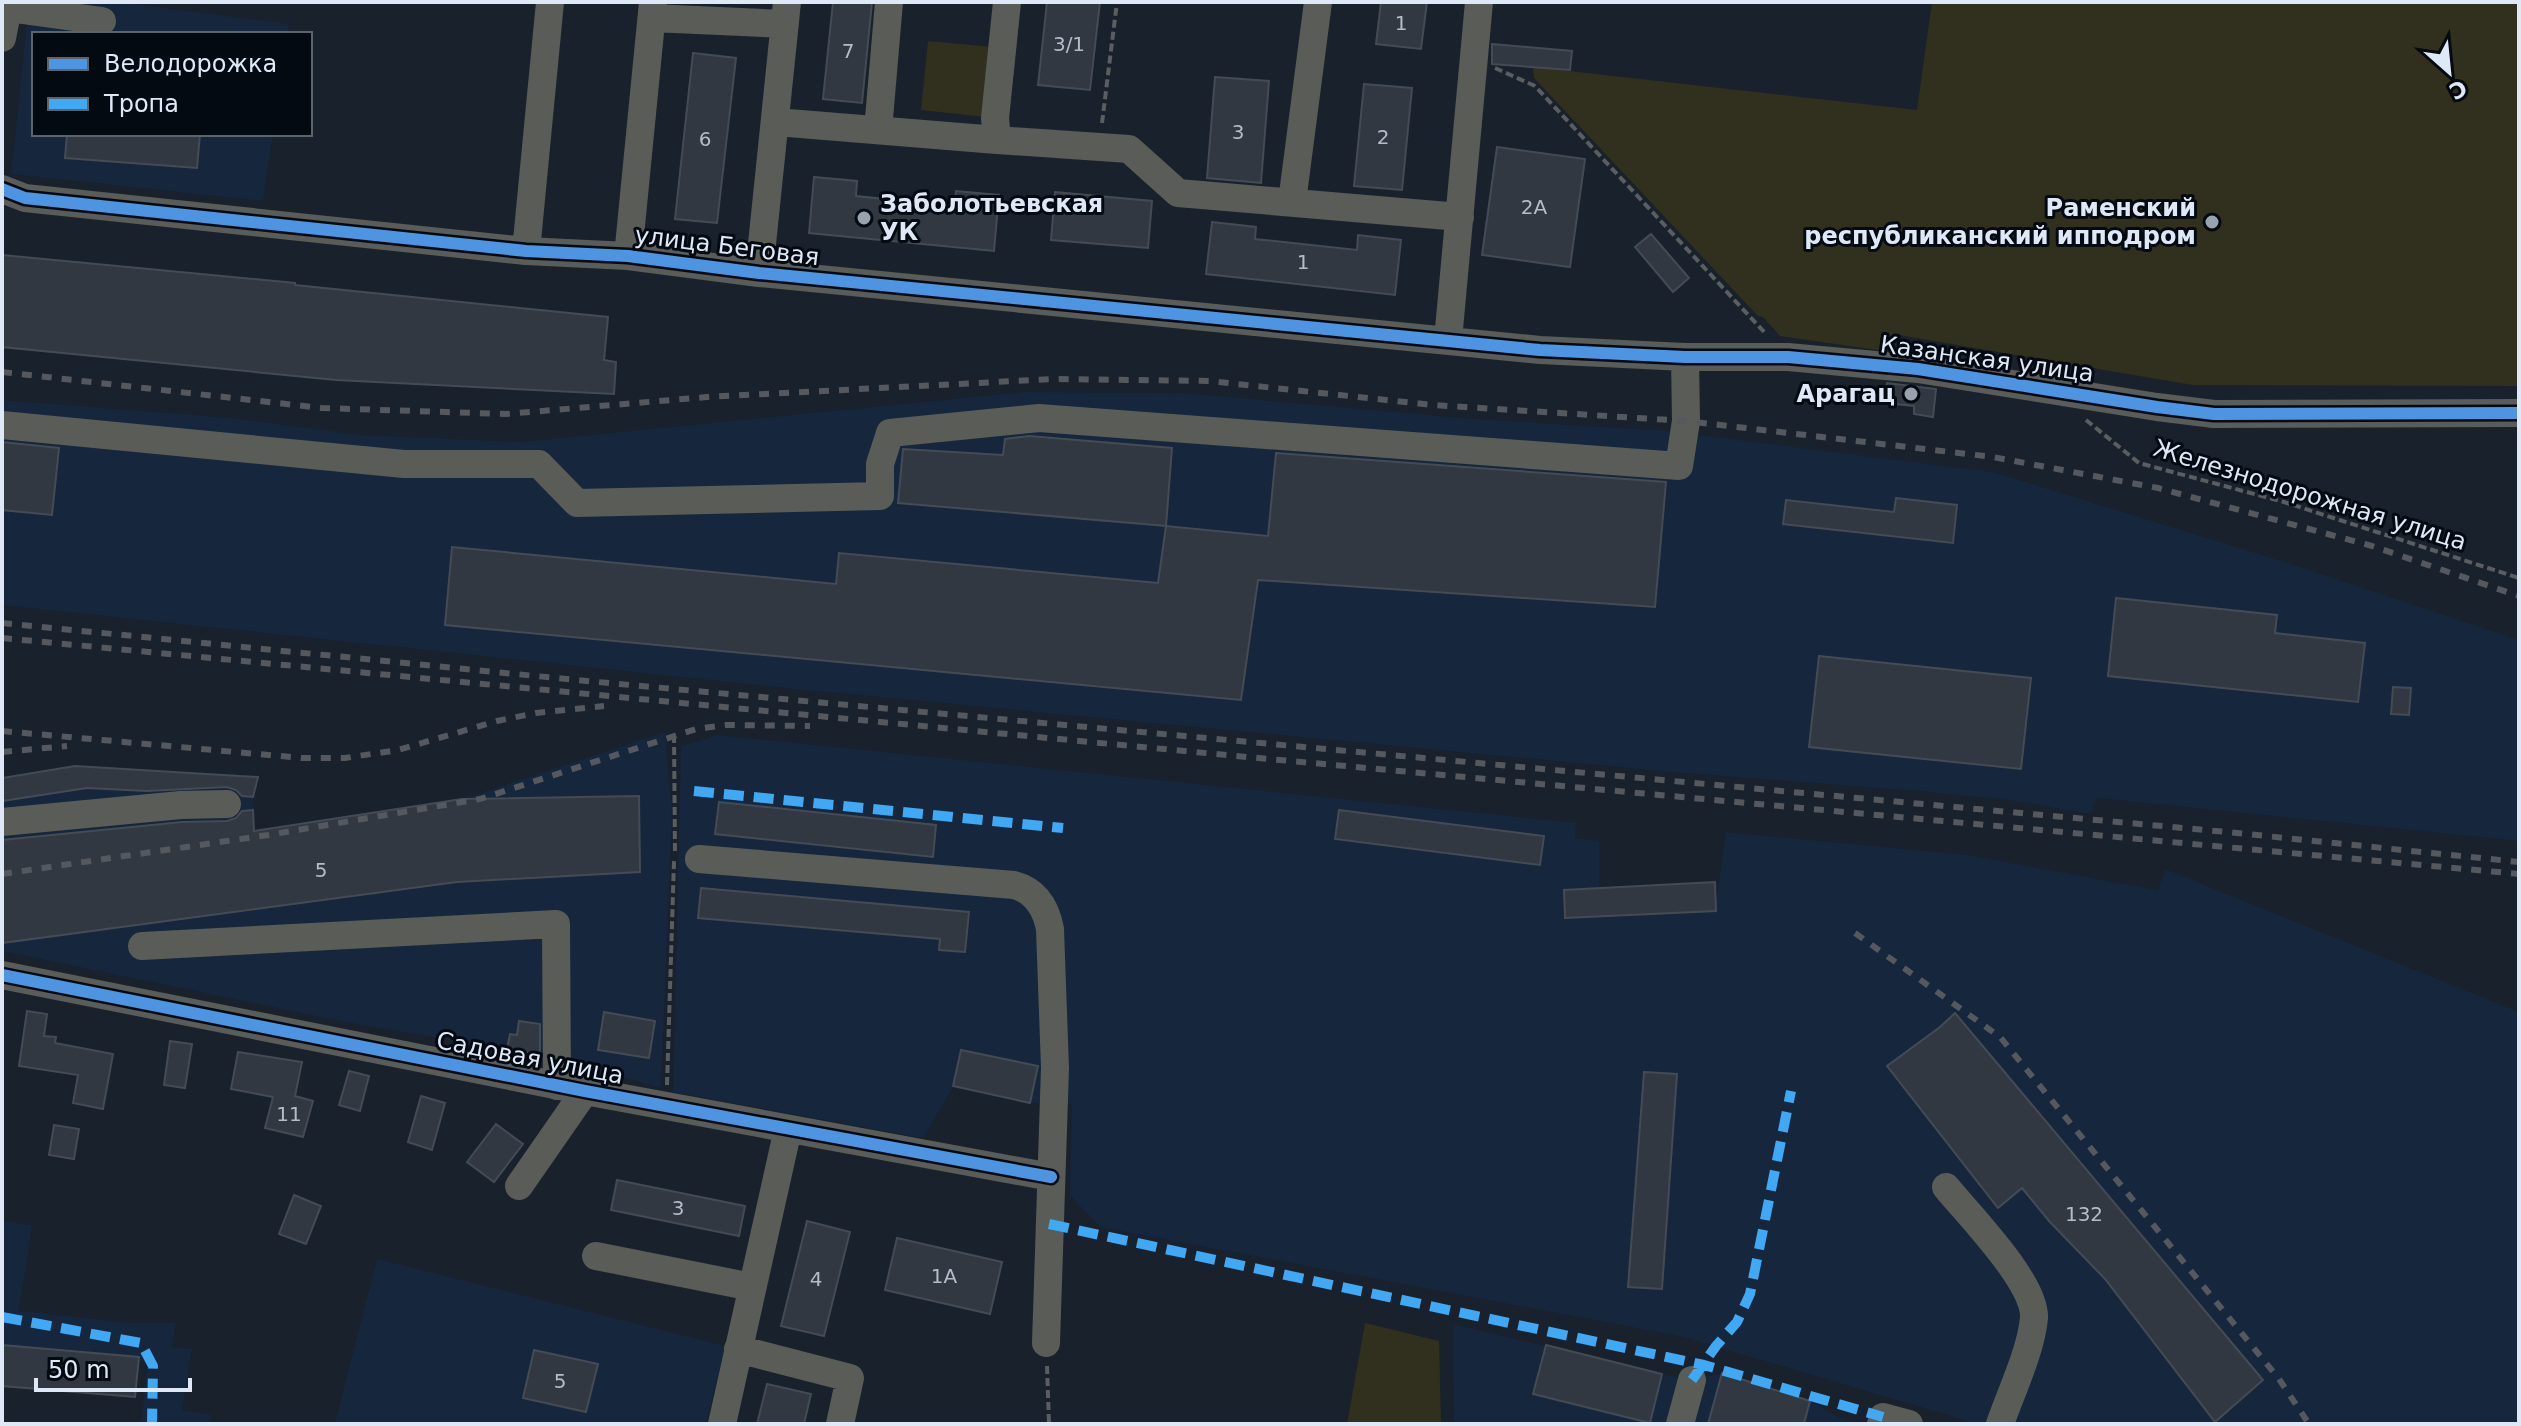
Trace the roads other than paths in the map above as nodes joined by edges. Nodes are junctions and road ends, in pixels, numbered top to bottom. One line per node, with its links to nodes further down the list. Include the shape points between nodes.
1 (550, 2): 17 (street)
2 (889, 2): 12 (street)
3 (1007, 2): 13 (street)
4 (1318, 2): 15 (street)
5 (1479, 2): 16 (street)
6 (8, 5): 9 (street); 10 (street)
7 (652, 10): 8 (street); 18 (street)
8 (786, 13): 11 (street)
9 (102, 21)
10 (2, 38)
11 (776, 122): 12 (street); 19 (street)
12 (878, 130): 13 (street)
13 (997, 140): 15 (street, via 1129,149 1178,193)
14 (2, 189): 17 (street, улица Беговая, via 25,198)
15 (1292, 202): 16 (street)
16 (1460, 217): 20 (street)
17 (526, 251): 18 (street, улица Беговая)
18 (628, 256): 19 (street, улица Беговая)
19 (759, 273): 20 (street, улица Беговая)
20 (1448, 340): 21 (street, Казанская улица)
21 (1685, 357): 22 (street, Казанская улица, via 1788,357 1918,369 2214,414); 23 (street, via 1686,421 1679,466 1039,418 890,433 880,464 880,496 577,503 539,464 404,464)
22 (2519, 413)
23 (2, 425)
24 (227, 804): 25 (street)
25 (2, 822)
26 (699, 859): 32 (street, via 1014,885 1031,892 1050,929 1055,1068)
27 (142, 946): 29 (street, via 556,924)
28 (2, 975): 29 (street, Садовая улица)
29 (557, 1086): 30 (street, Садовая улица)
30 (585, 1091): 31 (street, Садовая улица); 33 (street)
31 (788, 1129): 32 (street, Садовая улица); 36 (street)
32 (1051, 1177): 37 (street)
33 (519, 1186)
34 (1946, 1187): 45 (street, via 2021,1278 2032,1302 2032,1329)
35 (596, 1256): 36 (street)
36 (752, 1287): 38 (street)
37 (1046, 1343)
38 (738, 1349): 40 (street); 41 (street, via 850,1378)
39 (1692, 1380): 42 (street)
40 (722, 1424)
41 (840, 1424)
42 (1680, 1424)
43 (1881, 1424): 44 (street, via 1883,1417)
44 (1909, 1424)
45 (2000, 1424)

